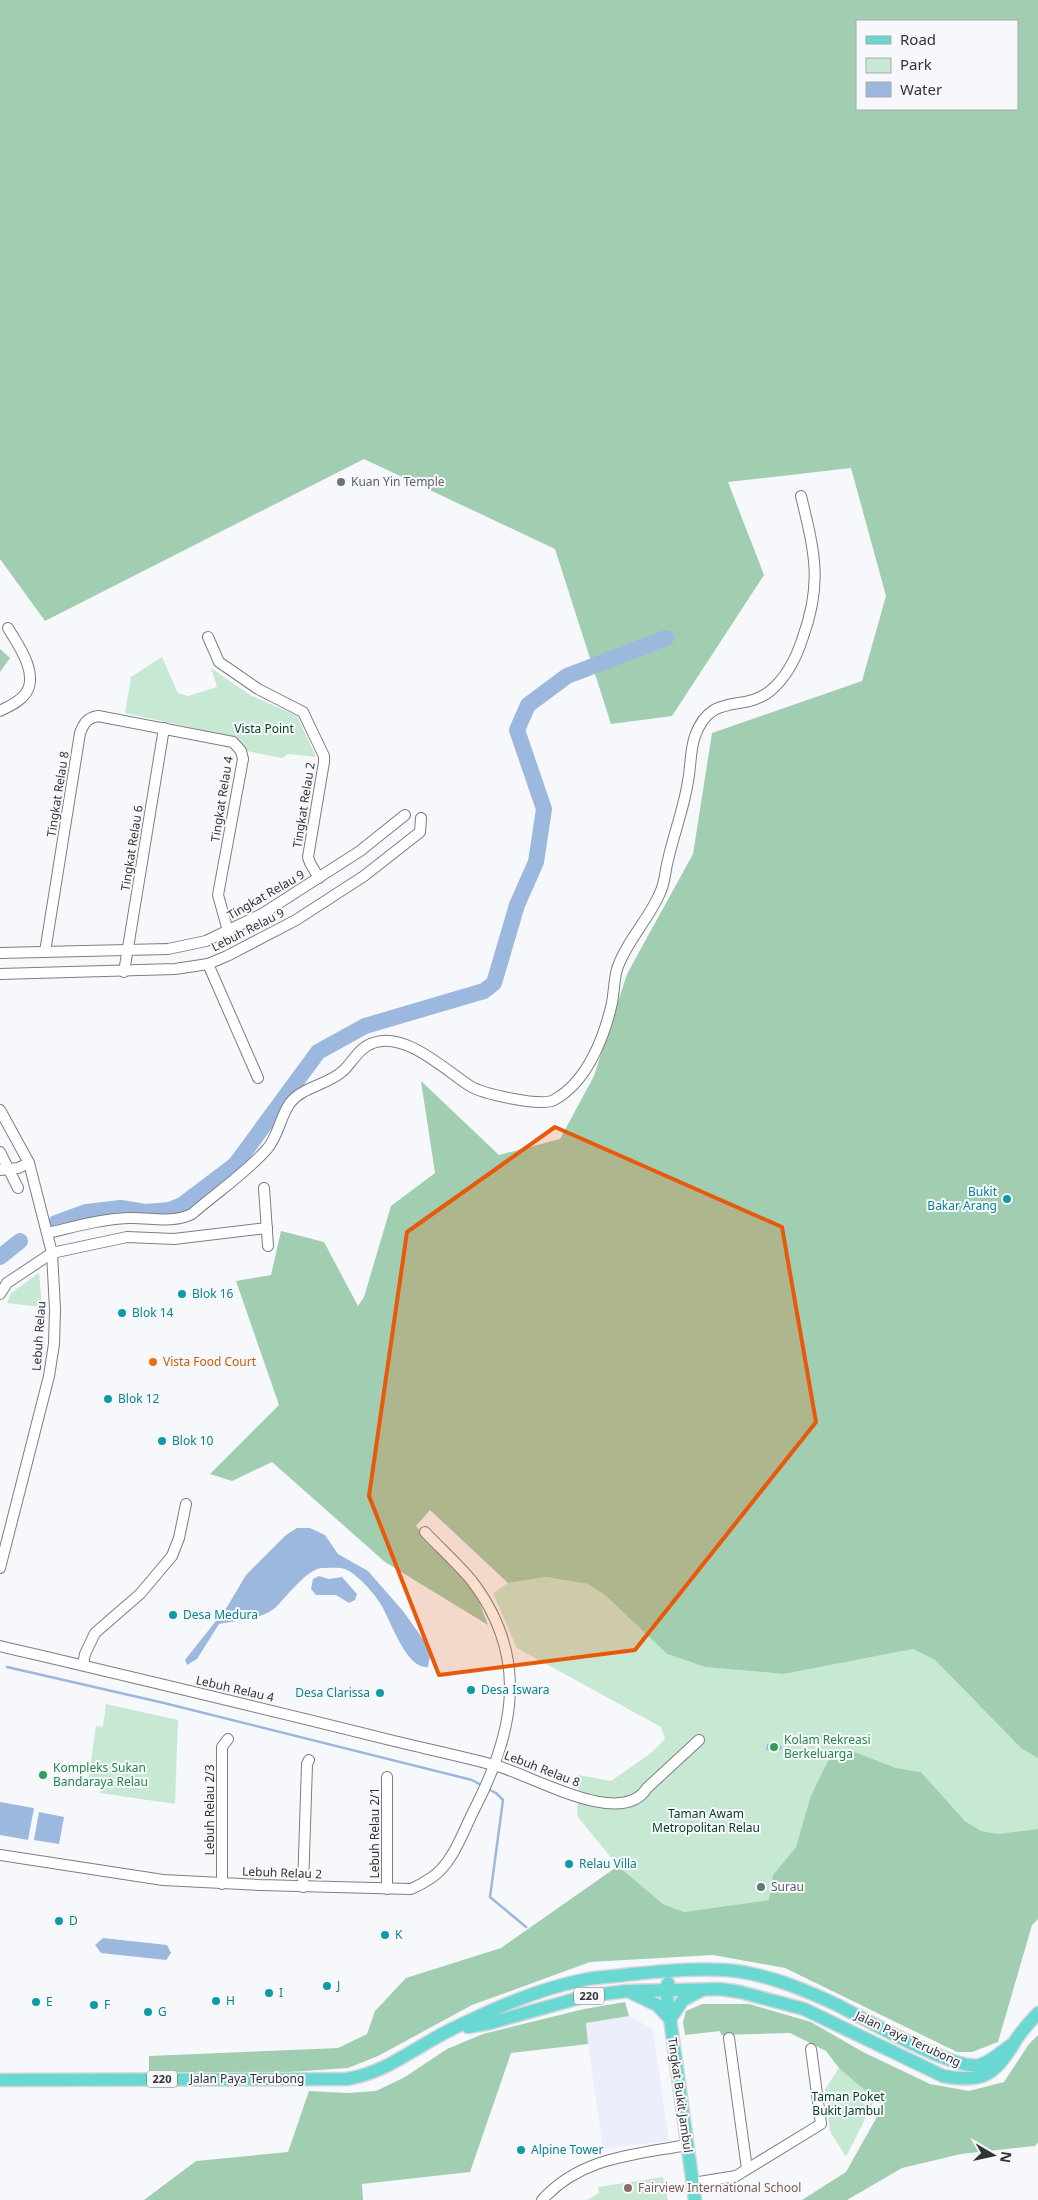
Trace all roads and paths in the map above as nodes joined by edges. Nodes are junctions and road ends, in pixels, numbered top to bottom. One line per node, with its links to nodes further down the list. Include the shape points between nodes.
1 (801, 496): 24 (street, via 816,575 804,636 791,664 770,691 760,697 712,710 699,725 691,752 685,799 660,893 617,968 612,1004 600,1038 582,1076 571,1087 553,1100 533,1103 477,1089 434,1060 401,1043 375,1042 357,1055 343,1072 299,1095 290,1104 268,1148 192,1214 176,1219 106,1220)
2 (8, 628): 4 (street, via 24,654 29,682 26,693 18,701)
3 (208, 637): 8 (street, Tingkat Relau 2, via 219,662 258,689 303,712 324,756 308,858)
4 (0, 711)
5 (164, 728): 9 (street, Tingkat Relau 4, via 233,742 241,751 243,759 218,895); 10 (street, Tingkat Relau 6); 11 (street, Tingkat Relau 8, via 98,716 84,722)
6 (405, 815): 8 (street, Tingkat Relau 9)
7 (421, 818): 13 (street, Lebuh Relau 9, via 420,832 364,876 296,920)
8 (319, 878): 9 (street, Tingkat Relau 9)
9 (228, 931): 10 (street, Tingkat Relau 9, via 206,941 168,949)
10 (128, 950): 11 (street, Tingkat Relau 9); 14 (street, Tingkat Relau 6)
11 (45, 952): 12 (street, Tingkat Relau 9)
12 (0, 953)
13 (208, 964): 14 (street, Lebuh Relau 9); 16 (street)
14 (124, 972): 15 (street, Lebuh Relau 9)
15 (0, 974)
16 (258, 1078)
17 (0, 1110): 19 (street, Lebuh Relau)
18 (0, 1152): 20 (street)
19 (29, 1163): 20 (street); 24 (street, Lebuh Relau)
20 (5, 1170): 21 (street)
21 (18, 1188)
22 (264, 1188): 23 (street)
23 (267, 1228): 25 (street); 26 (street, via 174,1238 127,1237)
24 (48, 1233): 26 (street, Lebuh Relau)
25 (268, 1246)
26 (52, 1253): 27 (street, via 7,1283); 30 (street, Lebuh Relau, via 55,1310 49,1376)
27 (0, 1294)
28 (186, 1504): 32 (street, via 180,1538 172,1556 140,1594 95,1633)
29 (425, 1532): 36 (street, Lebuh Relau 8, via 471,1580 499,1628 510,1668 511,1689 508,1724)
30 (0, 1568)
31 (0, 1646): 32 (street, Lebuh Relau 4)
32 (83, 1665): 36 (street, Lebuh Relau 4)
33 (228, 1739): 39 (street, Lebuh Relau 2/3, via 222,1747)
34 (699, 1740): 36 (street, Lebuh Relau 8, via 641,1797 614,1805 574,1795)
35 (309, 1760): 40 (street)
36 (493, 1764): 41 (street, Lebuh Relau 2, via 446,1864 432,1878 411,1889)
37 (387, 1777): 41 (street, Lebuh Relau 2/1)
38 (0, 1855): 39 (street, Lebuh Relau 2, via 163,1880)
39 (222, 1884): 40 (street, Lebuh Relau 2)
40 (303, 1886): 41 (street, Lebuh Relau 2)
41 (387, 1889)
42 (694, 1969): 43 (main road, Jalan Paya Terubong / 220); 45 (main road, via 674,1976); 51 (main road, Jalan Paya Terubong / 220, via 728,1970 785,1982 913,2044 967,2066 993,2060)
43 (642, 1973): 45 (main road); 49 (main road, Jalan Paya Terubong / 220, via 573,1982 513,2002)
44 (706, 1988): 45 (main road, Jalan Paya Terubong / 220); 48 (main road, via 683,2000); 51 (main road, Jalan Paya Terubong / 220, via 740,1992 804,2009 943,2076 977,2078 990,2072 1002,2063)
45 (666, 1989): 46 (main road, Jalan Paya Terubong / 220); 48 (main road, Tingkat Bukit Jambul)
46 (628, 1991): 48 (main road, via 658,2006); 49 (main road, Jalan Paya Terubong / 220, via 586,1996 490,2023)
47 (1038, 2013): 51 (main road, 220)
48 (670, 2019): 54 (main road, Tingkat Bukit Jambul)
49 (451, 2030): 53 (main road, Jalan Paya Terubong / 220, via 381,2070 346,2079)
50 (728, 2038): 55 (street)
51 (1014, 2043)
52 (811, 2049): 55 (street, via 821,2124)
53 (0, 2080)
54 (687, 2146): 56 (main road, Tingkat Bukit Jambul); 57 (street, via 587,2166 559,2183)
55 (747, 2169): 56 (street, via 728,2179)
56 (693, 2183): 58 (main road, Tingkat Bukit Jambul)
57 (542, 2200)
58 (695, 2200)

